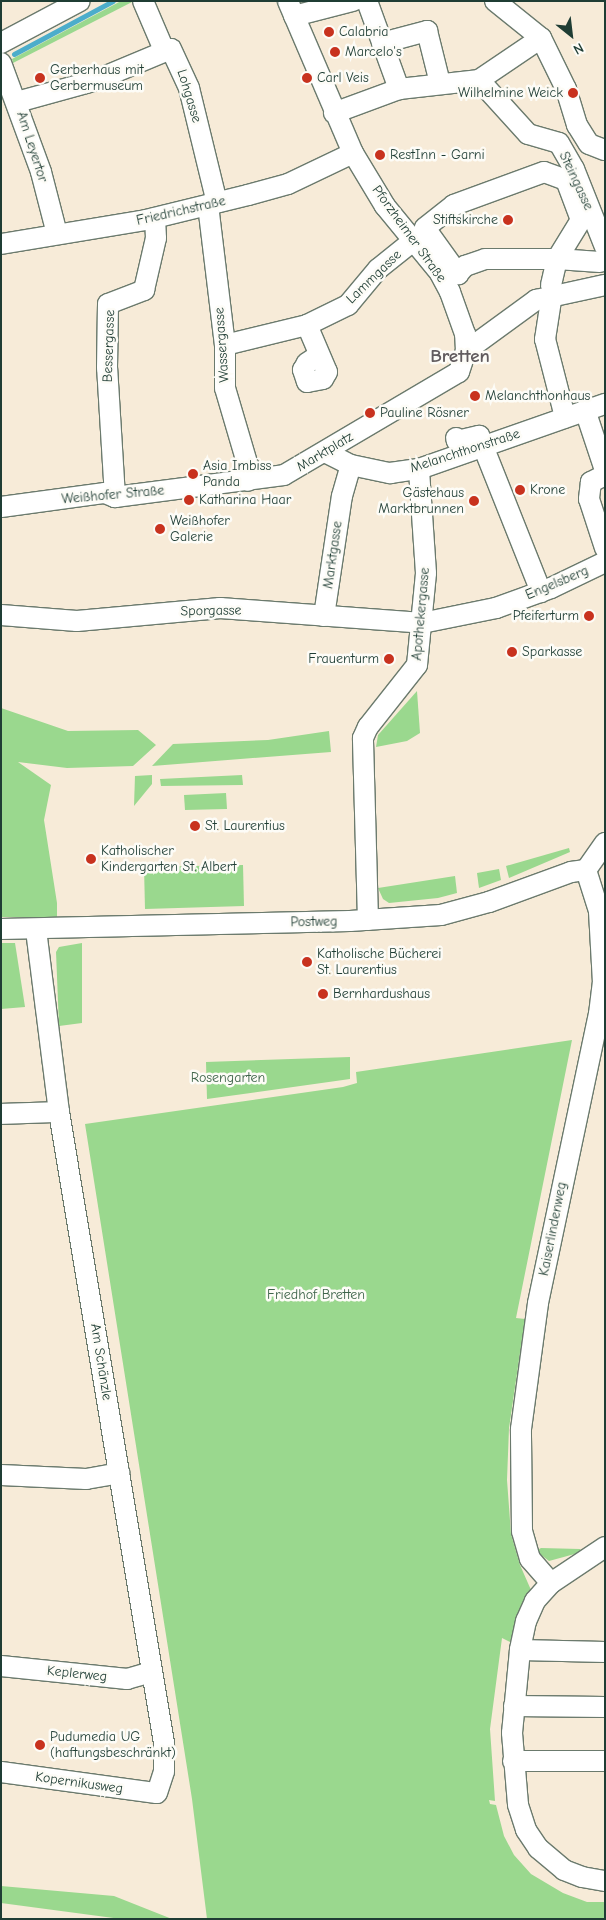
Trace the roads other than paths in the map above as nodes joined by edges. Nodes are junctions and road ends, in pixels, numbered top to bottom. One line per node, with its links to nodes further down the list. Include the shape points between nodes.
1 (80, 1): 8 (street)
2 (143, 1): 10 (street, Lohgasse)
3 (353, 1): 6 (street)
4 (367, 1): 9 (street)
5 (495, 1): 7 (street)
6 (291, 8): 16 (street, Pforzheimer Straße)
7 (542, 38): 12 (street); 17 (street, via 563,81)
8 (1, 43)
9 (382, 43): 13 (street, via 427,31); 14 (street)
10 (164, 50): 15 (street, via 94,81); 21 (street, Lohgasse, via 171,49 176,54 189,88)
11 (1, 63): 15 (street, Am Leyertor)
12 (479, 80): 13 (street); 18 (street, via 528,134)
13 (440, 83): 14 (street)
14 (399, 89): 16 (street)
15 (17, 102): 23 (street, Am Leyertor)
16 (334, 113): 20 (street, Pforzheimer Straße)
17 (577, 125): 18 (street); 19 (street, via 590,144)
18 (559, 143): 26 (street, Steingasse, via 574,169)
19 (605, 150)
20 (353, 153): 21 (street, Friedrichstraße, via 288,184); 24 (street, Pforzheimer Straße, via 385,206)
21 (212, 204): 22 (street, Friedrichstraße); 31 (street, Wassergasse)
22 (155, 218): 23 (street, Friedrichstraße); 46 (street, Bessergasse, via 156,238 144,290 108,304 110,446)
23 (57, 234): 25 (street, Friedrichstraße)
24 (412, 241): 30 (street, Lammgasse, via 378,269 348,305); 32 (street, Pforzheimer Straße, via 440,273 450,292 465,334)
25 (1, 244)
26 (602, 254): 27 (street)
27 (557, 259): 27 (street, via 581,220 566,180 544,172 454,205 425,228 458,274 465,257); 29 (street)
28 (605, 285): 29 (street)
29 (551, 289): 32 (street); 36 (street, via 545,338)
30 (307, 326): 31 (street, Lammgasse); 33 (street)
31 (225, 345): 45 (street, Wassergasse, via 225,388 250,473)
32 (466, 351): 39 (street, Marktplatz, via 464,362 454,378)
33 (319, 355)
34 (605, 404): 35 (street, Melanchthonstraße)
35 (585, 410): 36 (street, Melanchthonstraße); 42 (street)
36 (565, 417): 38 (street, Melanchthonstraße)
37 (456, 438): 38 (street, via 457,441 479,436)
38 (483, 448): 41 (street, Melanchthonstraße); 50 (street)
39 (325, 452): 40 (street, Melanchthonstraße); 43 (street, Marktplatz)
40 (351, 465): 41 (street, Melanchthonstraße, via 390,473); 52 (street, Marktgasse, via 342,493)
41 (418, 469): 53 (street, Apothekergasse, via 426,572)
42 (605, 470)
43 (284, 475): 45 (street, Weißhofer Straße)
44 (605, 475): 48 (street, via 592,482 589,499)
45 (248, 481): 46 (street, Weißhofer Straße)
46 (115, 497): 47 (street, Weißhofer Straße, via 105,493)
47 (1, 508)
48 (605, 548)
49 (605, 562): 50 (street, Engelsberg)
50 (541, 592): 53 (street, Engelsberg, via 496,608)
51 (1, 615): 52 (street, Sporgasse, via 77,621 220,608)
52 (324, 616): 53 (street, Sporgasse)
53 (422, 623): 56 (street, Apothekergasse, via 415,670 368,727 363,738)
54 (605, 843): 55 (street)
55 (586, 870): 56 (street, Postweg, via 554,877 465,910 420,918); 59 (street, Kaiserlindenweg, via 599,911 603,948)
56 (368, 920): 58 (street, Postweg)
57 (1, 929): 58 (street, Postweg)
58 (36, 929): 60 (street, Am Schänzle)
59 (602, 1014): 65 (street, Kaiserlindenweg, via 538,1303 521,1429 522,1531 530,1559)
60 (59, 1112): 61 (street); 62 (street, Am Schänzle)
61 (1, 1114)
62 (119, 1473): 63 (street, via 86,1479); 69 (street, Am Schänzle)
63 (1, 1475)
64 (605, 1547): 65 (street)
65 (551, 1583): 66 (street, via 535,1601 526,1621)
66 (520, 1650): 67 (street); 70 (street)
67 (605, 1652)
68 (1, 1666): 69 (street, Keplerweg, via 127,1679)
69 (152, 1672): 75 (street, Am Schänzle, via 164,1742 164,1771)
70 (514, 1706): 71 (street); 72 (street)
71 (605, 1707)
72 (513, 1761): 73 (street); 76 (street, via 518,1805 526,1830 538,1848 564,1870)
73 (605, 1761)
74 (1, 1772): 75 (street, Kopernikusweg)
75 (157, 1793)
76 (605, 1881)

